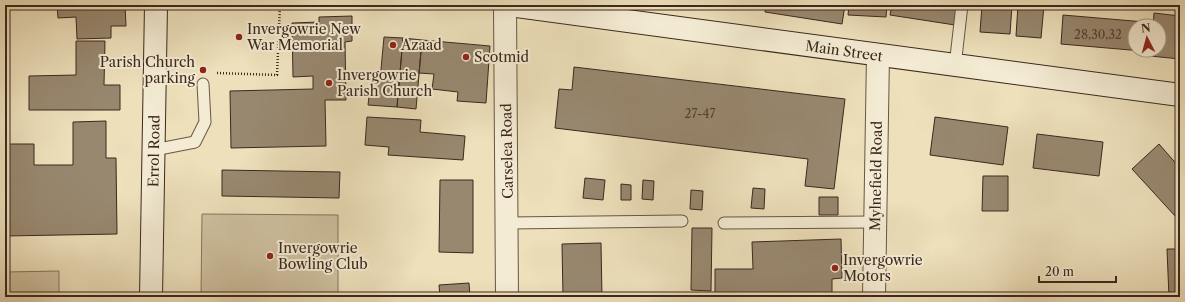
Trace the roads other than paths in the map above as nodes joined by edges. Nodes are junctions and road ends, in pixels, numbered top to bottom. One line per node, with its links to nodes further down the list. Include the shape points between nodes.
1 (156, 5): 8 (street, Errol Road)
2 (507, 5): 4 (street, Main Street); 12 (street, Carselea Road)
3 (962, 5): 5 (lane)
4 (878, 55): 5 (street, Main Street); 11 (street, Mylnefield Road)
5 (955, 66): 7 (street, Main Street)
6 (203, 84): 8 (lane, via 205,122 195,142)
7 (1180, 95)
8 (154, 150): 13 (street, Errol Road)
9 (682, 221): 12 (lane)
10 (724, 222): 11 (lane)
11 (876, 222): 15 (street, Mylnefield Road)
12 (508, 223): 14 (street, Carselea Road)
13 (151, 297)
14 (507, 297)
15 (874, 297)

